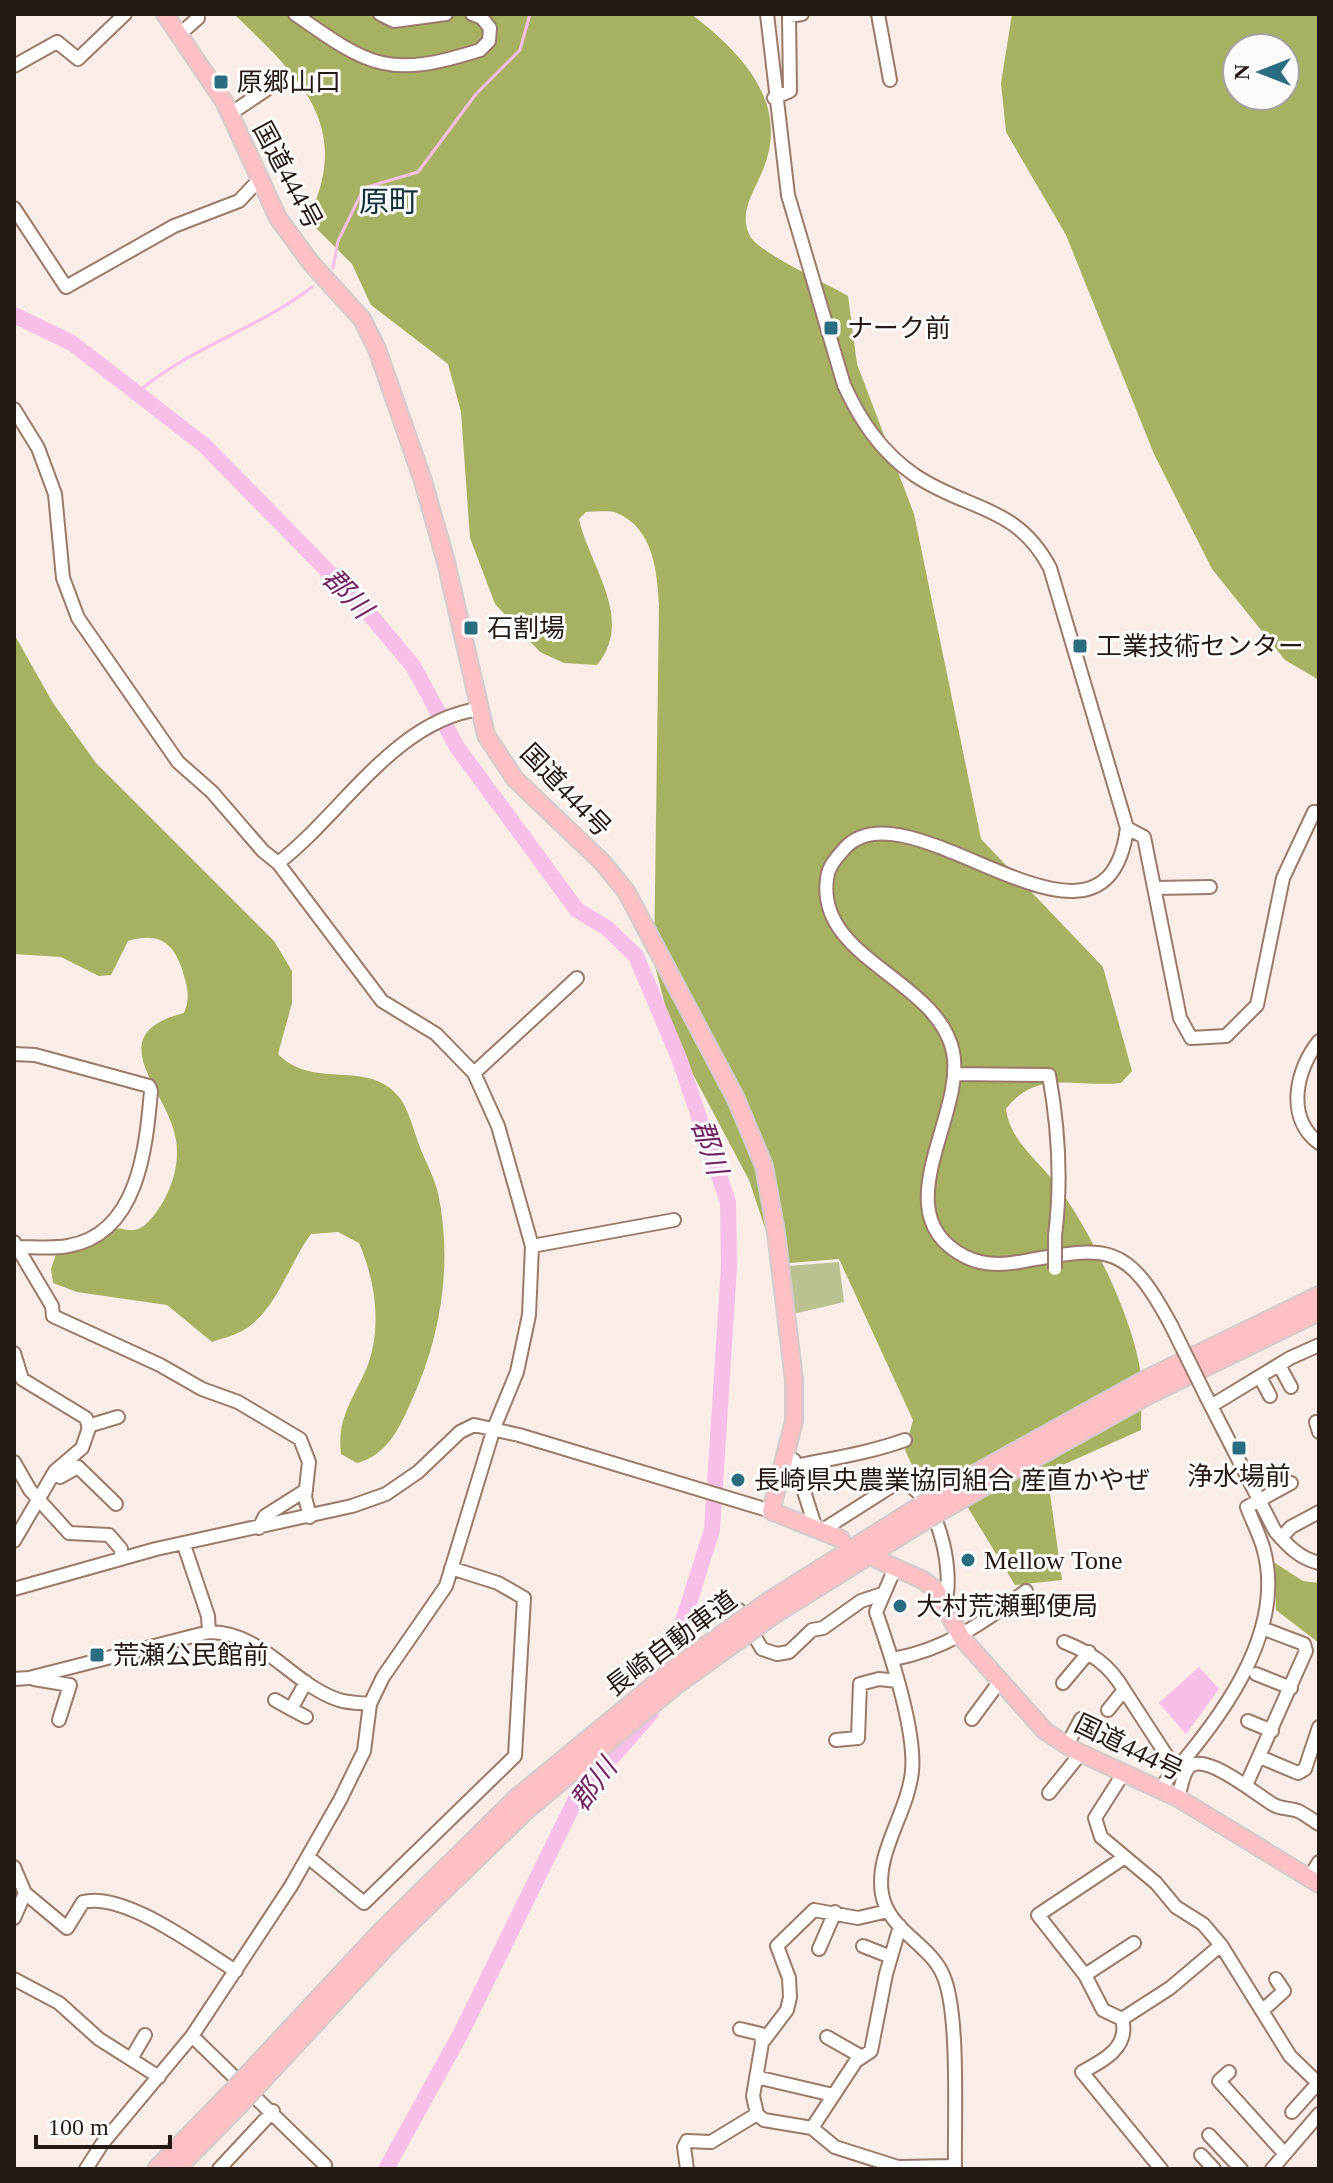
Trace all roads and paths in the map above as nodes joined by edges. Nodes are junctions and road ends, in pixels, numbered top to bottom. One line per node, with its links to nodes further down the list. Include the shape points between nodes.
1 (125, 14): 12 (street, via 78,59 57,42)
2 (165, 14): 11 (highway, 国道444号)
3 (295, 14): 6 (street, via 356,55 404,66 480,50 489,41 490,28)
4 (380, 14): 5 (street, via 413,21)
5 (446, 14)
6 (472, 14)
7 (767, 14): 15 (street)
8 (802, 14): 15 (street, via 789,16 790,91)
9 (878, 14): 13 (street)
10 (198, 18): 11 (street)
11 (180, 34): 16 (highway, 国道444号)
12 (14, 66)
13 (890, 80)
14 (267, 89): 16 (street)
15 (774, 98): 22 (street, via 791,209 857,415 919,478 1018,525 1037,544 1050,568)
16 (230, 114): 17 (highway, 国道444号)
17 (259, 180): 18 (street, via 239,201 174,226 66,287); 20 (highway, 国道444号, via 278,218 362,319 377,349 431,508)
18 (14, 208)
19 (14, 409): 23 (street, via 38,448 55,494 63,578 78,618 178,762)
20 (479, 709): 23 (street, via 456,712 404,743); 50 (highway, 国道444号, via 486,735 515,779 626,891 736,1099 764,1166 776,1232 794,1380)
21 (1319, 812): 25 (street, via 1298,840 1283,878 1257,1005 1226,1036 1191,1038 1180,1018)
22 (1127, 828): 25 (street, via 1144,837); 30 (street, via 1120,858 1109,875 1073,891 1050,890 909,836 869,833 836,857 827,872 828,912 839,930 933,1013 949,1035)
23 (278, 863): 29 (street, via 382,1001 436,1034)
24 (1210, 887): 25 (street)
25 (1155, 888)
26 (577, 978): 29 (street)
27 (1319, 1041): 31 (street, via 1297,1094 1301,1120)
28 (14, 1054): 33 (street, via 35,1055 149,1086 151,1091 145,1152 126,1204 113,1223 70,1246)
29 (474, 1073): 34 (street, via 498,1126)
30 (954, 1074): 35 (street, bridge, via 1049,1075 1060,1158); 45 (street, bridge, via 927,1190 936,1231 968,1259 990,1264 1079,1251 1111,1255 1137,1270)
31 (1319, 1143)
32 (674, 1220): 34 (street)
33 (16, 1245): 55 (street, via 53,1316 238,1402 300,1439 309,1462)
34 (532, 1246): 48 (street, via 529,1315 517,1372)
35 (1055, 1269)
36 (1319, 1295): 56 (highway, 長崎自動車道, via 1144,1380)
37 (1319, 1312): 56 (highway, 長崎自動車道)
38 (1318, 1347): 40 (street)
39 (14, 1353): 42 (street)
40 (1279, 1365): 41 (street); 43 (street)
41 (1260, 1377): 44 (street); 45 (street)
42 (18, 1384): 47 (street, via 86,1418)
43 (1291, 1387)
44 (1270, 1396)
45 (1209, 1402): 58 (street)
46 (118, 1417): 47 (street)
47 (88, 1426): 53 (street, via 82,1448)
48 (494, 1428): 60 (street); 62 (street, via 474,1425 460,1432 386,1494); 72 (street)
49 (905, 1440): 52 (street, via 865,1455)
50 (789, 1446): 52 (street); 60 (highway, 国道444号)
51 (14, 1462): 57 (street)
52 (796, 1466): 64 (street)
53 (55, 1471): 57 (street); 59 (street, via 60,1477 78,1467)
54 (1291, 1483): 58 (street)
55 (306, 1490): 62 (street); 63 (street, via 265,1516)
56 (962, 1490): 150 (highway, 長崎自動車道, bridge, via 772,1608 521,1805 386,1936)
57 (38, 1499): 67 (street); 69 (street, via 69,1533 115,1539)
58 (1258, 1500): 65 (street); 79 (street, via 1247,1507 1264,1550)
59 (116, 1504)
60 (771, 1511): 64 (highway)
61 (1319, 1512): 65 (street)
62 (310, 1517): 63 (street)
63 (259, 1528): 68 (street)
64 (819, 1530): 66 (highway); 77 (street, via 898,1482 908,1483 921,1494 938,1526 951,1585)
65 (1281, 1538): 71 (street)
66 (841, 1539)
67 (14, 1541)
68 (184, 1545): 69 (street); 80 (street)
69 (121, 1558): 74 (street)
70 (878, 1560): 73 (highway, 国道444号)
71 (1319, 1563)
72 (451, 1568): 95 (street, via 446,1586); 117 (street, via 524,1598 515,1756 364,1903)
73 (895, 1568): 76 (street); 77 (highway, 国道444号, via 923,1580)
74 (14, 1589)
75 (1026, 1591): 81 (street)
76 (882, 1594): 78 (street, via 861,1601 812,1630 789,1652 777,1654 762,1649); 84 (street, via 876,1612)
77 (945, 1602): 81 (highway, 国道444号)
78 (739, 1610)
79 (1262, 1628): 92 (street, via 1304,1644); 110 (street, via 1246,1673)
80 (209, 1632): 86 (street); 90 (street, via 238,1636)
81 (961, 1637): 84 (street); 89 (highway, 国道444号)
82 (1064, 1642): 83 (street)
83 (1089, 1652): 91 (street); 93 (street, via 1113,1670)
84 (893, 1659): 88 (street)
85 (1256, 1674): 92 (street)
86 (29, 1678): 87 (street); 101 (street, via 70,1685)
87 (14, 1679)
88 (898, 1681): 106 (street, via 860,1684 858,1738); 123 (street, via 913,1769 881,1877)
89 (1000, 1681): 99 (street); 107 (highway, 国道444号, via 1045,1731)
90 (306, 1682): 95 (street, via 338,1700); 96 (street)
91 (1063, 1683)
92 (1291, 1688): 105 (street)
93 (1124, 1690): 97 (street); 110 (street)
94 (275, 1700): 96 (street)
95 (370, 1704): 103 (street)
96 (291, 1709): 98 (street)
97 (1108, 1710)
98 (306, 1717)
99 (972, 1719)
100 (1081, 1719): 107 (street)
101 (59, 1720)
102 (1248, 1721): 105 (street)
103 (369, 1726): 108 (street, via 374,1729); 117 (street, via 364,1751)
104 (1319, 1727): 109 (street, via 1305,1769 1298,1773)
105 (1272, 1731): 109 (street)
106 (836, 1740)
107 (1074, 1749): 111 (highway, 国道444号); 114 (street)
108 (373, 1752)
109 (1260, 1757): 112 (street)
110 (1176, 1770): 113 (street)
111 (1123, 1774): 113 (highway, 国道444号); 118 (street, via 1095,1818 1101,1837)
112 (1247, 1783): 115 (street, via 1192,1765); 116 (street, via 1278,1807 1299,1811)
113 (1159, 1789): 115 (highway, 国道444号)
114 (1049, 1793)
115 (1178, 1798): 121 (highway, 国道444号)
116 (1319, 1824)
117 (308, 1857): 132 (street)
118 (1125, 1857): 128 (street); 133 (street, via 1038,1915)
119 (1319, 1862): 121 (street)
120 (14, 1867): 122 (street)
121 (1314, 1881)
122 (25, 1893): 125 (street); 132 (street, via 67,1928 89,1900 131,1910)
123 (888, 1911): 124 (street, via 858,1918); 126 (street)
124 (835, 1912): 130 (street); 142 (street, via 814,1910 777,1946 790,1997 787,2010)
125 (14, 1918)
126 (900, 1926): 131 (street); 159 (street, via 934,1959 948,1989)
127 (1134, 1943): 133 (street)
128 (1221, 1945): 136 (street); 137 (street)
129 (863, 1946): 131 (street)
130 (819, 1949)
131 (891, 1957): 143 (street, via 871,2051)
132 (236, 1971): 140 (street)
133 (1085, 1975): 137 (street, via 1103,2010)
134 (14, 1979): 144 (street, via 59,2003)
135 (1276, 1979): 136 (street, via 1284,1991)
136 (1263, 2010): 148 (street, via 1290,2056)
137 (1122, 2019): 166 (street, via 1125,2028 1116,2049 1082,2072)
138 (740, 2029): 142 (street, via 761,2034)
139 (145, 2035): 144 (street)
140 (192, 2036): 146 (street); 151 (street)
141 (827, 2037): 143 (street)
142 (762, 2043): 147 (street)
143 (862, 2057): 149 (street)
144 (131, 2059): 146 (street)
145 (1229, 2072): 157 (street, via 1219,2081)
146 (159, 2077): 160 (street)
147 (756, 2077): 149 (street); 153 (street)
148 (1319, 2083): 152 (street)
149 (833, 2095): 155 (street)
150 (234, 2100): 161 (highway, 長崎自動車道); 162 (highway, 長崎自動車道)
151 (273, 2111): 163 (street); 164 (street)
152 (1292, 2112)
153 (757, 2114): 155 (street, via 764,2120); 165 (street, via 711,2142 687,2141)
154 (1318, 2116): 157 (street)
155 (812, 2128): 159 (street, via 835,2147 898,2167)
156 (1209, 2135): 168 (street)
157 (1284, 2153): 169 (street)
158 (1201, 2155): 167 (street)
159 (955, 2167)
160 (86, 2169)
161 (156, 2169)
162 (177, 2169)
163 (219, 2169)
164 (324, 2169)
165 (687, 2169)
166 (1161, 2169)
167 (1214, 2169)
168 (1241, 2169)
169 (1272, 2169)

